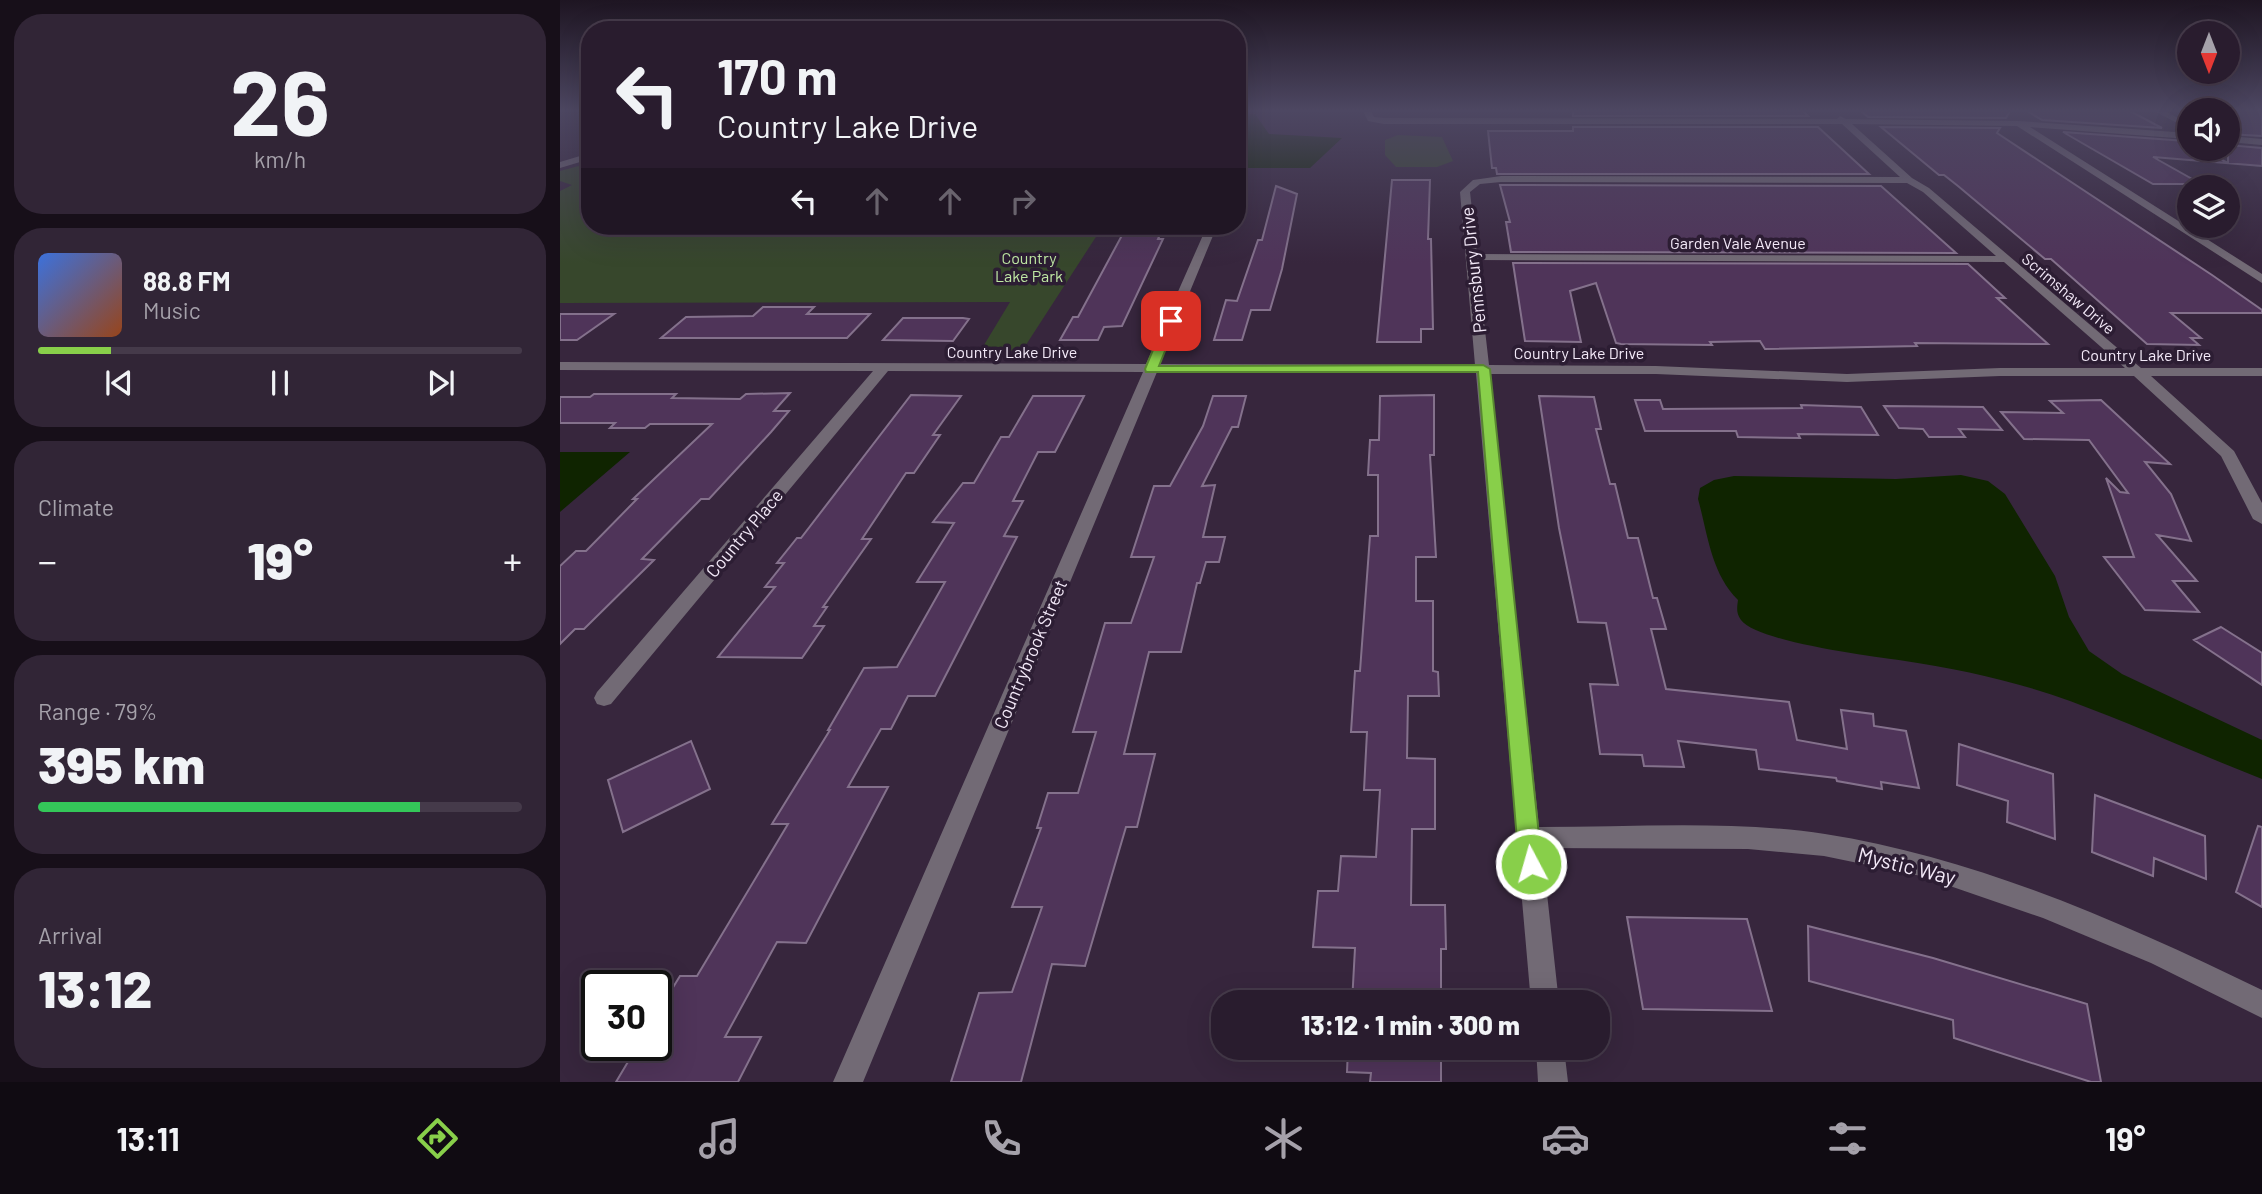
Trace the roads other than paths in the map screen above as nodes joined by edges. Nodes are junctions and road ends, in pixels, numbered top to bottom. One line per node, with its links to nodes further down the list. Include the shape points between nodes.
1 (1888, 161): 3 (street, Scrimshaw Drive)
2 (2077, 161): 7 (street)
3 (1909, 180): 5 (street, Pennsbury Drive, via 1478,181 1465,192); 6 (street, Scrimshaw Drive)
4 (1208, 235): 10 (street, Countrybrook Street)
5 (1472, 257): 6 (street, Garden Vale Avenue); 11 (street, Pennsbury Drive)
6 (2004, 259): 12 (street, Scrimshaw Drive)
7 (2262, 279)
8 (560, 366): 9 (street, Country Lake Drive)
9 (883, 369): 10 (street, Country Lake Drive); 15 (street, Country Place)
10 (1151, 369): 11 (street, Country Lake Drive); 20 (street, Countrybrook Street)
11 (1483, 369): 12 (street, Country Lake Drive, via 1847,378); 16 (street, Pennsbury Drive)
12 (2138, 372): 13 (street, Country Lake Drive); 14 (street, Scrimshaw Drive, via 2228,454)
13 (2262, 372)
14 (2262, 519)
15 (604, 698)
16 (1528, 837): 17 (street, Pennsbury Drive); 18 (street, Mystic Way, via 1748,838 1824,845 1921,865 2060,912)
17 (1544, 990)
18 (2262, 1004)
19 (1551, 1060): 21 (street)
20 (848, 1082)
21 (1553, 1082)

